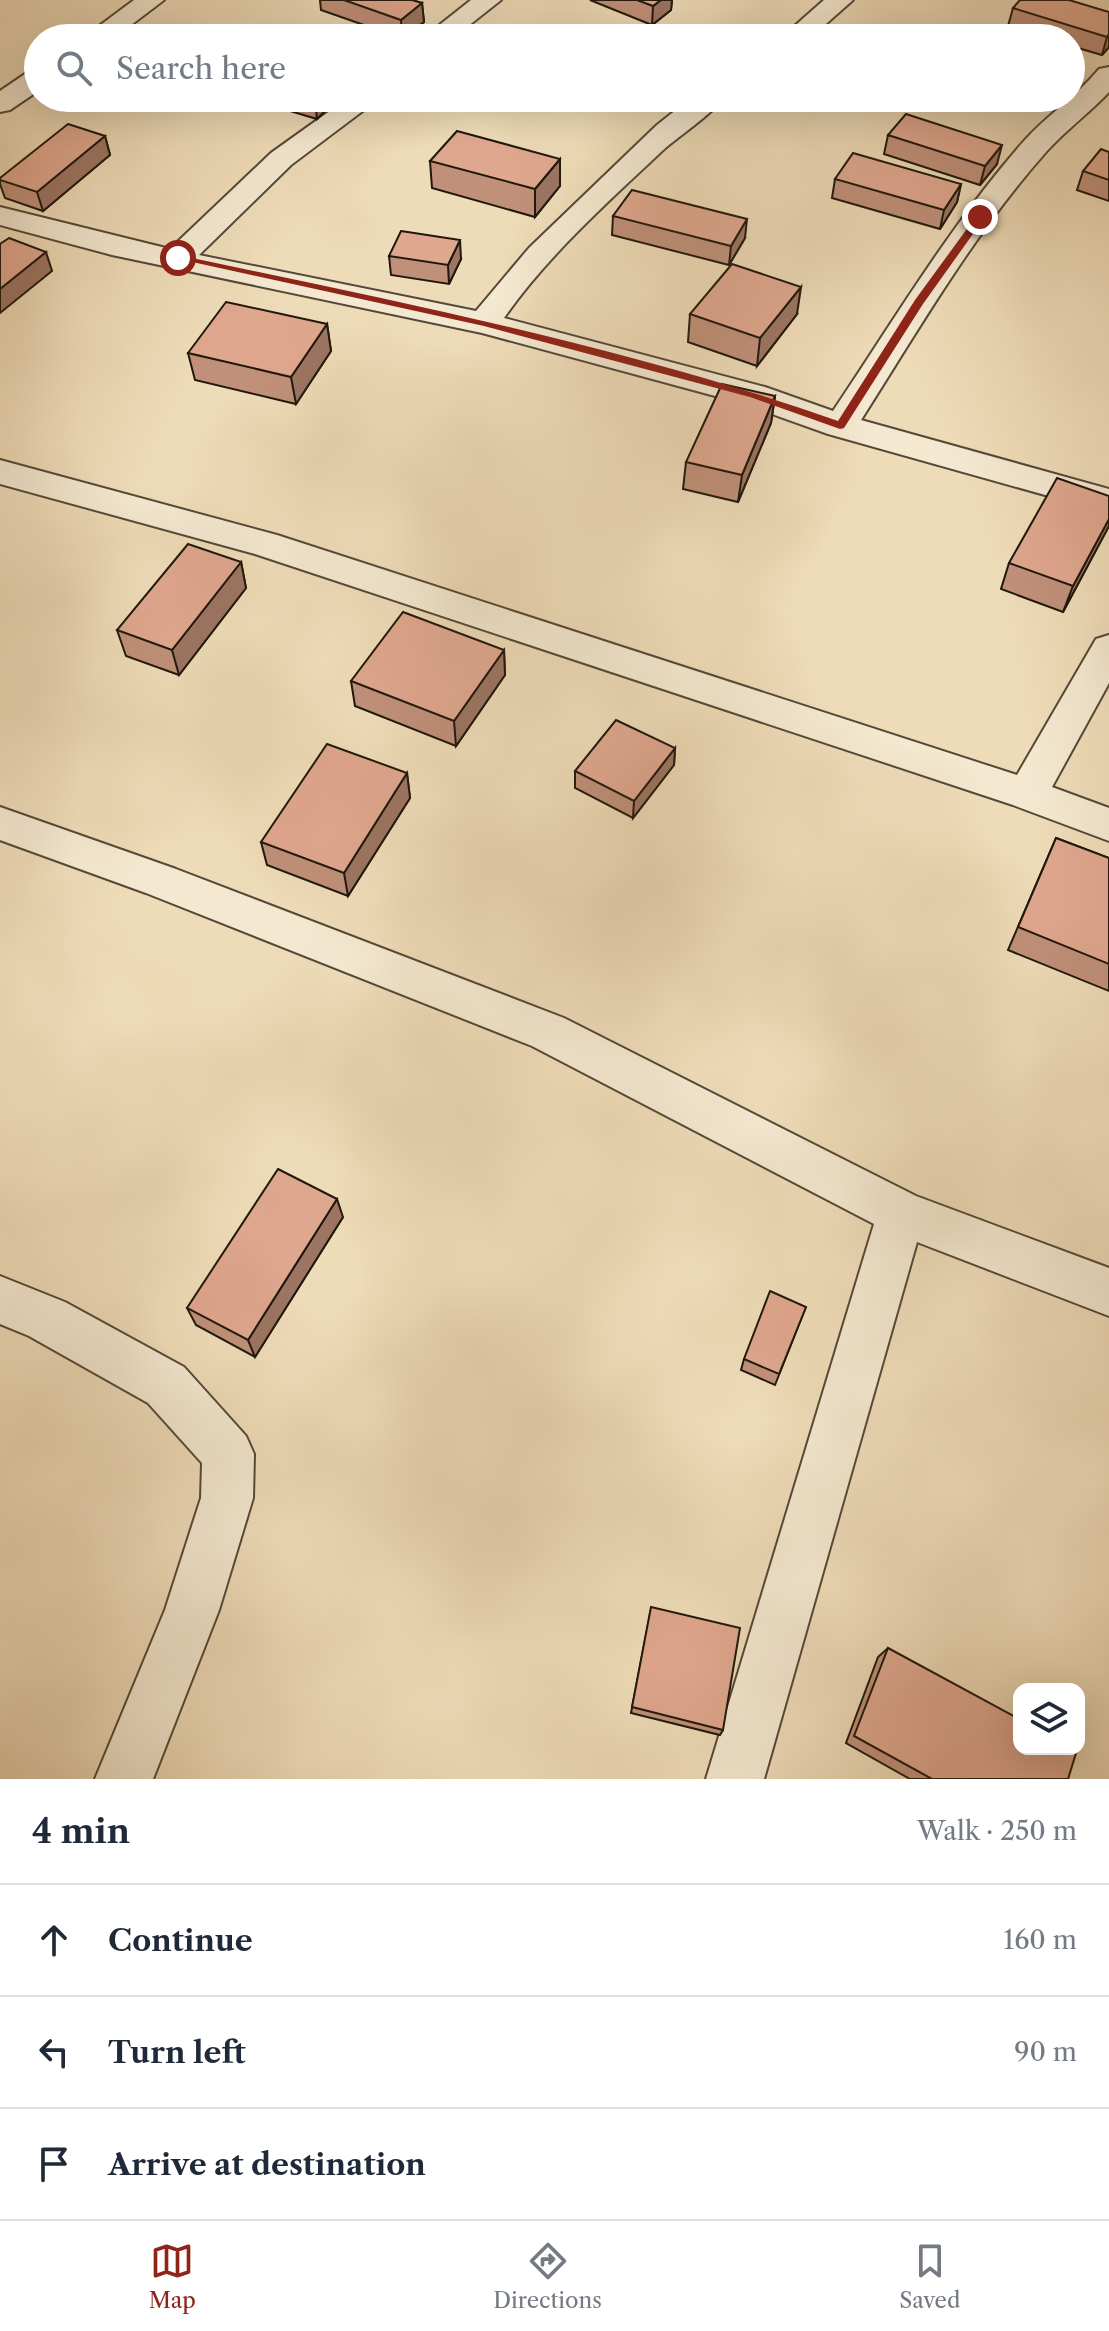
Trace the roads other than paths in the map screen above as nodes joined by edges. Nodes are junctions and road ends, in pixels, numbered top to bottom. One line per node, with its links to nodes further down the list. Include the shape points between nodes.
1 (151, 0): 4 (street)
2 (488, 0): 5 (street)
3 (840, 0): 6 (street)
4 (116, 24)
5 (455, 24)
6 (811, 24)
7 (1109, 75): 9 (street)
8 (24, 88): 10 (street)
9 (1085, 103)
10 (0, 104)
11 (346, 112): 15 (street, via 281,159)
12 (689, 112): 16 (street, via 562,232 504,293)
13 (1075, 112): 17 (street, via 1037,145 980,217)
14 (0, 216): 15 (street)
15 (178, 258): 16 (street)
16 (484, 323): 17 (street, via 753,395)
17 (840, 426): 19 (street)
18 (0, 472): 21 (street, via 264,544)
19 (1109, 501)
20 (1109, 649): 21 (street)
21 (1027, 794): 23 (street)
22 (0, 823): 24 (street, via 548,1032)
23 (1109, 825)
24 (901, 1213): 25 (street); 28 (street)
25 (1109, 1292)
26 (0, 1300): 27 (street, via 47,1319 166,1385 228,1454 227,1498 192,1610)
27 (124, 1779)
28 (735, 1779)

